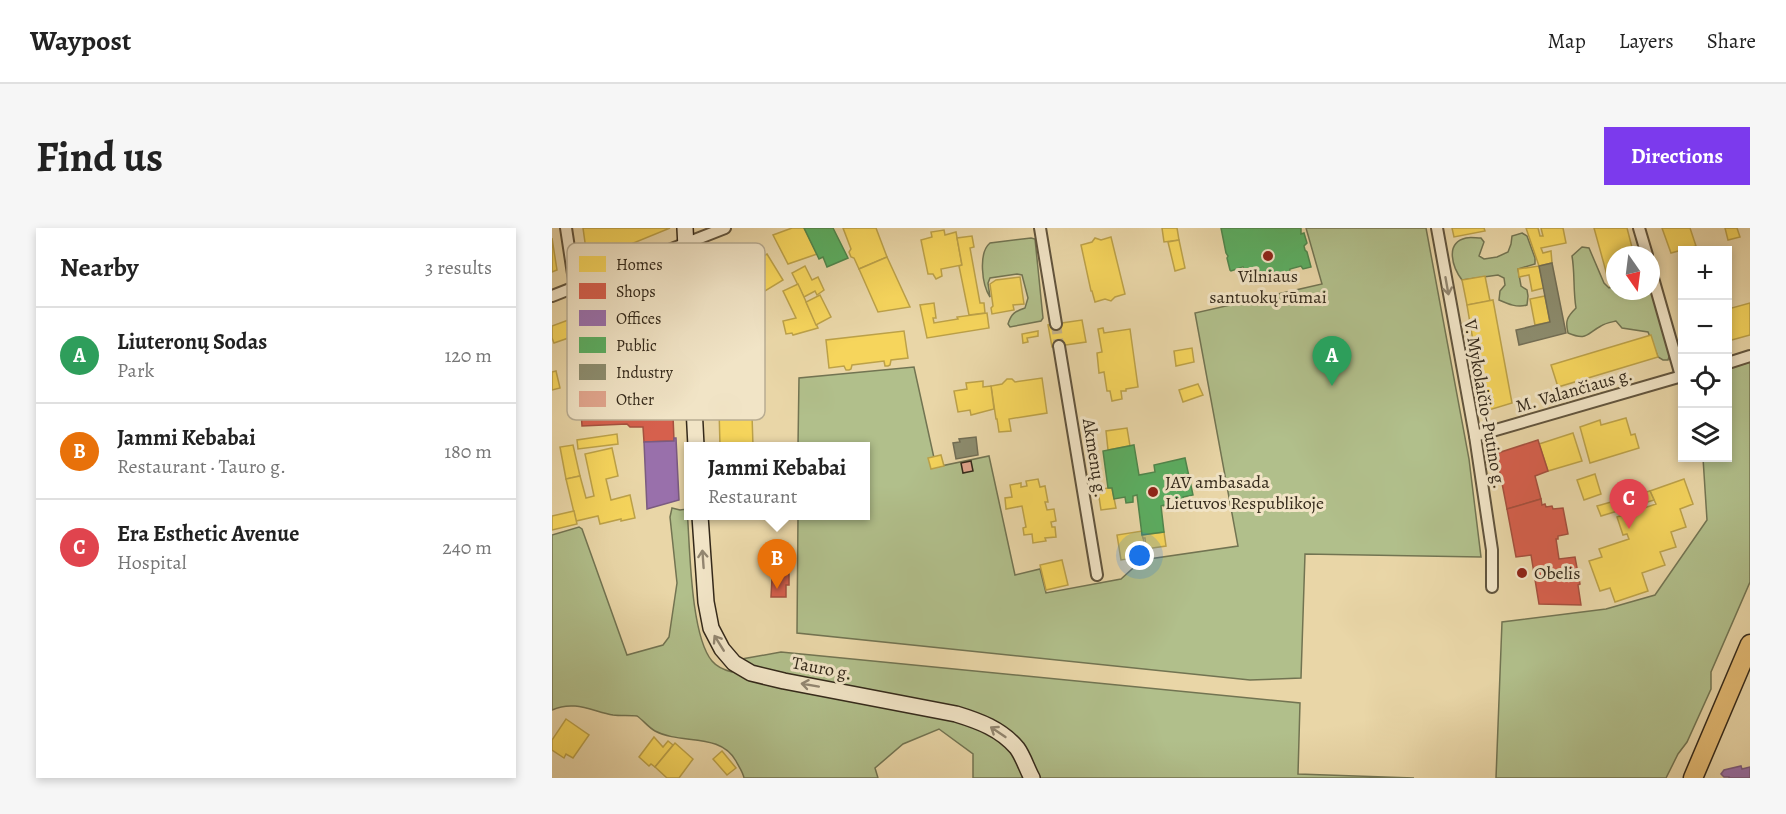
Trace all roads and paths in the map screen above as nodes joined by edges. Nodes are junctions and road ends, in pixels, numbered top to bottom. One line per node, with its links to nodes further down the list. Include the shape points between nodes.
1 (566, 228): 7 (street)
2 (725, 228): 6 (street)
3 (1040, 228): 13 (street)
4 (1437, 228): 20 (street, V. Mykolaičio-Putino g., one-way to 20)
5 (1639, 228): 9 (street)
6 (685, 236): 8 (street)
7 (568, 243)
8 (670, 243)
9 (1644, 246)
10 (567, 290): 11 (street)
11 (552, 296)
12 (1660, 300): 16 (street)
13 (1056, 324)
14 (1059, 346): 23 (street, Akmenų g.)
15 (1750, 356): 17 (street)
16 (1678, 362)
17 (1732, 362)
18 (1678, 377): 20 (street, M. Valančiaus g.)
19 (695, 420): 21 (main road)
20 (1475, 436): 24 (street, V. Mykolaičio-Putino g., via 1492,550)
21 (696, 442)
22 (700, 520): 26 (main road, Tauro g., one-way to 22, via 1018,749 983,723 956,714 751,673 734,663 711,628)
23 (1097, 575)
24 (1492, 587)
25 (1750, 644): 27 (main road)
26 (1032, 778)
27 (1693, 778)

